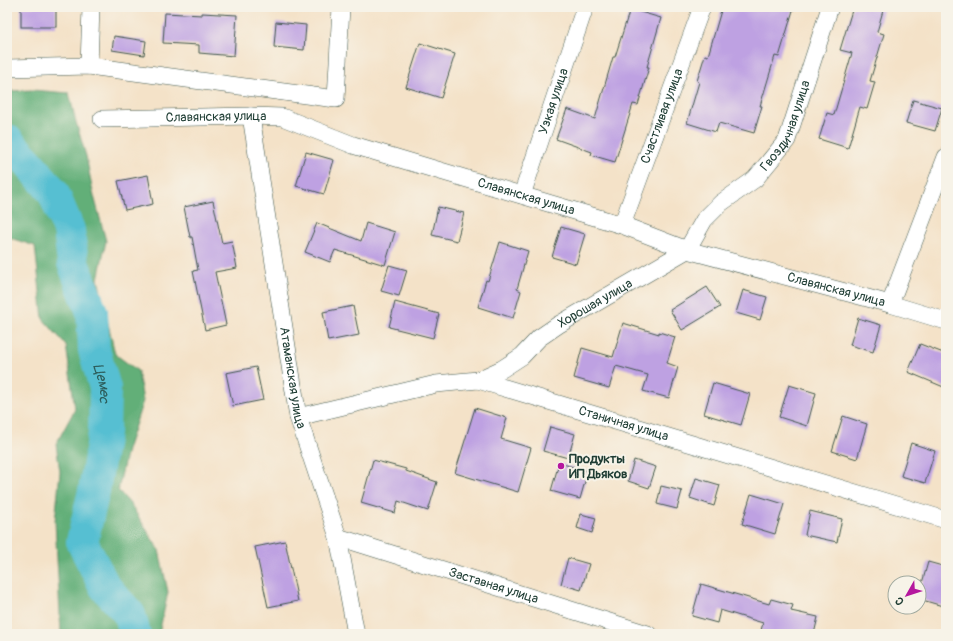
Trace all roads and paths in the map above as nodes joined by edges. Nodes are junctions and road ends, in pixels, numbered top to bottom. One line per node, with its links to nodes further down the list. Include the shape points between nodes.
1 (91, 7): 6 (street)
2 (341, 7): 6 (street, via 336,99)
3 (585, 7): 11 (street, Узкая улица)
4 (702, 7): 12 (street, Счастливая улица)
5 (830, 7): 13 (street, Гвоздичная улица, via 787,140 755,179 720,204 704,220)
6 (89, 66): 7 (street)
7 (7, 68)
8 (251, 116): 9 (street, Славянская улица); 11 (street, Славянская улица, via 282,117 353,145); 17 (street, Атаманская улица)
9 (102, 119)
10 (946, 157): 14 (street)
11 (522, 195): 12 (street, Славянская улица)
12 (622, 225): 13 (street, Славянская улица)
13 (687, 250): 14 (street, Славянская улица); 16 (street, Хорошая улица, via 558,325 509,365)
14 (890, 304): 15 (street, Славянская улица)
15 (946, 321)
16 (478, 380): 17 (street, Станичная улица, via 436,384); 18 (street, Станичная улица)
17 (298, 417): 19 (street, Атаманская улица)
18 (946, 520)
19 (338, 537): 20 (street, Атаманская улица); 21 (street, Заставная улица)
20 (356, 634)
21 (648, 634)

